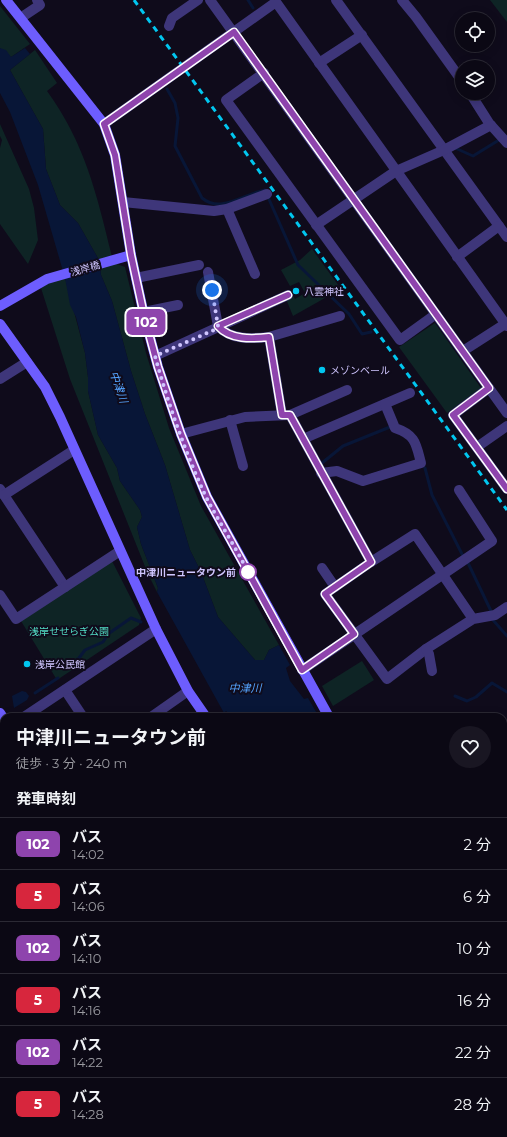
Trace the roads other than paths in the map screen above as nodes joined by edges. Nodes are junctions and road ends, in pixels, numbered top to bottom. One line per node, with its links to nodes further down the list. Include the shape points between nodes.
1 (6, 0): 15 (street)
2 (198, 0): 8 (street, via 172,18)
3 (210, 0): 9 (street)
4 (336, 0): 10 (street)
5 (402, 0): 12 (street)
6 (42, 2): 7 (street)
7 (25, 15)
8 (168, 26)
9 (234, 32): 11 (street, via 276,2); 13 (street); 15 (street)
10 (362, 35): 11 (street); 18 (street)
11 (319, 63): 19 (street)
12 (455, 71)
13 (264, 74): 21 (street); 24 (street, via 226,100)
14 (475, 100): 16 (street)
15 (104, 124): 22 (street, via 115,155)
16 (491, 125): 17 (street); 18 (street)
17 (507, 143)
18 (444, 150): 19 (street); 25 (street)
19 (396, 171): 21 (street); 28 (street)
20 (267, 194): 23 (street)
21 (354, 200): 24 (street); 37 (street)
22 (123, 202): 23 (street, via 214,211); 27 (street)
23 (227, 209): 31 (street)
24 (316, 226): 37 (street, via 400,340)
25 (499, 226): 26 (street); 28 (street)
26 (507, 237)
27 (127, 256): 32 (street); 35 (street, 浅岸橋, via 47,279)
28 (457, 257): 40 (street)
29 (199, 265): 32 (street)
30 (208, 272): 41 (street)
31 (255, 274)
32 (136, 278): 36 (street)
33 (288, 295): 41 (street)
34 (178, 305): 36 (street)
35 (0, 306)
36 (144, 312): 44 (street)
37 (436, 314): 43 (street)
38 (340, 316): 42 (street)
39 (0, 324): 45 (street)
40 (506, 325): 43 (street)
41 (218, 326): 42 (street, via 227,334 240,337); 44 (street)
42 (269, 337): 52 (street)
43 (462, 351): 47 (street)
44 (155, 356): 55 (street)
45 (27, 362): 46 (street); 58 (street, via 45,388)
46 (0, 379)
47 (489, 388): 51 (street); 57 (street, via 453,415)
48 (347, 390): 52 (street)
49 (410, 393): 50 (street)
50 (385, 404): 56 (street); 60 (street, via 395,428 407,432 416,443 421,463 363,481 337,471)
51 (507, 413)
52 (286, 415): 53 (street); 56 (street)
53 (230, 420): 55 (street); 59 (street)
54 (507, 426): 57 (street)
55 (181, 434): 76 (street, via 207,497)
56 (303, 439): 60 (street)
57 (477, 447): 61 (street)
58 (74, 450): 63 (street); 64 (street)
59 (243, 466)
60 (321, 473): 65 (street)
61 (507, 489)
62 (459, 490): 67 (street, via 492,541)
63 (2, 492): 68 (street)
64 (120, 551): 68 (street); 73 (street)
65 (371, 562): 67 (street, via 415,534); 69 (street)
66 (322, 568): 69 (street)
67 (443, 576): 72 (street); 74 (street)
68 (65, 587): 70 (street, via 16,619)
69 (335, 587): 74 (street, via 325,594)
70 (0, 595)
71 (507, 607): 72 (street, via 495,615)
72 (473, 619): 75 (street)
73 (156, 629): 78 (street); 79 (street)
74 (354, 634): 75 (street, via 387,679); 76 (street)
75 (426, 649): 77 (street)
76 (302, 670): 84 (street)
77 (432, 671)
78 (65, 690): 80 (street); 81 (street)
79 (188, 690): 82 (street); 83 (street)
80 (30, 713)
81 (80, 713)
82 (156, 713)
83 (203, 713)
84 (327, 713)

